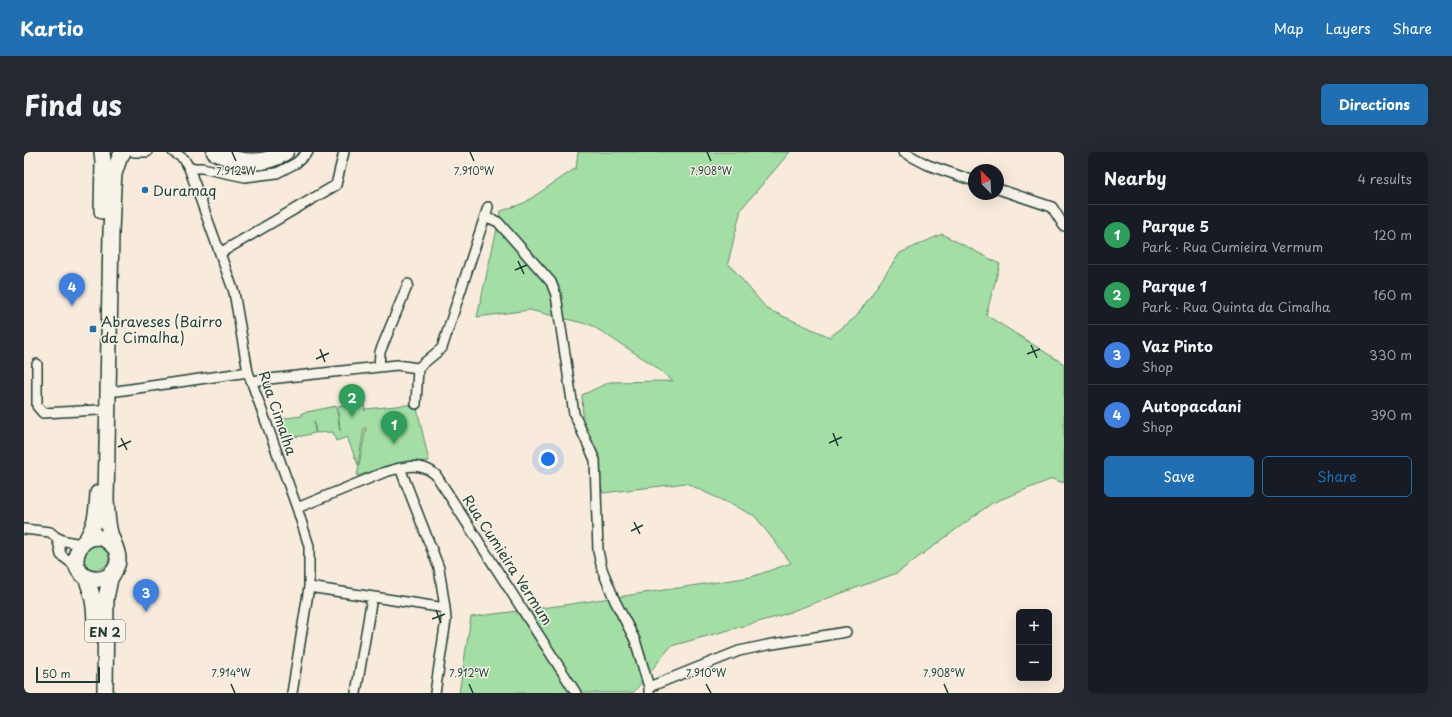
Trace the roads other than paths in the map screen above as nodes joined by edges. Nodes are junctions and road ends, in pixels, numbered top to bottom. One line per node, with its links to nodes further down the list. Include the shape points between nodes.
1 (102, 152): 28 (main road, EN 2)
2 (124, 152): 26 (main road, EN 2, via 114,174 113,187)
3 (134, 152): 4 (street)
4 (147, 152)
5 (173, 152): 13 (street, Rua Cimalha, via 184,159)
6 (215, 152): 9 (highway, via 247,162 270,159)
7 (235, 152): 8 (highway)
8 (266, 152)
9 (285, 152)
10 (308, 152): 13 (street, via 296,163 277,173 245,177 202,168)
11 (344, 152): 19 (street, via 336,185)
12 (903, 152): 14 (street, via 928,165)
13 (189, 168): 19 (street, Rua Cimalha)
14 (968, 179)
15 (1004, 191): 18 (street, via 1052,207)
16 (488, 207): 17 (street)
17 (485, 216): 23 (street, via 442,348); 41 (street, via 498,222 551,282 556,295 574,414 595,460 598,551 602,569 635,640)
18 (1064, 226)
19 (220, 253): 24 (street, Rua Cimalha, via 234,292)
20 (408, 284): 22 (street, via 380,352)
21 (37, 364): 28 (street, via 37,406 42,412)
22 (379, 367): 23 (street, via 397,365); 25 (street)
23 (418, 368): 27 (street)
24 (248, 372): 25 (street, Rua Cimalha); 26 (street, via 117,391)
25 (251, 381): 30 (street, Rua Cimalha)
26 (108, 390): 34 (main road, EN 2, via 106,500)
27 (416, 404)
28 (98, 410): 33 (main road, EN 2, via 96,519 92,531)
29 (400, 468): 30 (street, Rua Cumieira Vermum); 39 (street, via 439,568); 47 (street, Rua Cumieira Vermum, via 422,466 436,475)
30 (297, 508): 37 (street, Rua Cimalha, via 309,546)
31 (24, 529): 32 (street, via 50,532)
32 (56, 537): 33 (street, via 65,541); 36 (street, via 61,555)
33 (84, 542): 34 (main road, via 98,537); 36 (main road, EN 2, via 76,557)
34 (114, 546): 35 (main road, EN 2, via 118,558)
35 (115, 570): 36 (main road, via 105,578 99,579); 43 (main road, EN 2, via 110,579 106,598)
36 (82, 573): 42 (main road, EN 2, via 93,594 95,611)
37 (309, 587): 38 (street); 44 (street, Rua Cimalha)
38 (372, 597): 39 (street); 45 (street)
39 (446, 608): 46 (street)
40 (846, 632): 41 (street, via 739,651)
41 (649, 690)
42 (95, 693)
43 (105, 693)
44 (292, 693)
45 (356, 693)
46 (435, 693)
47 (576, 693)

